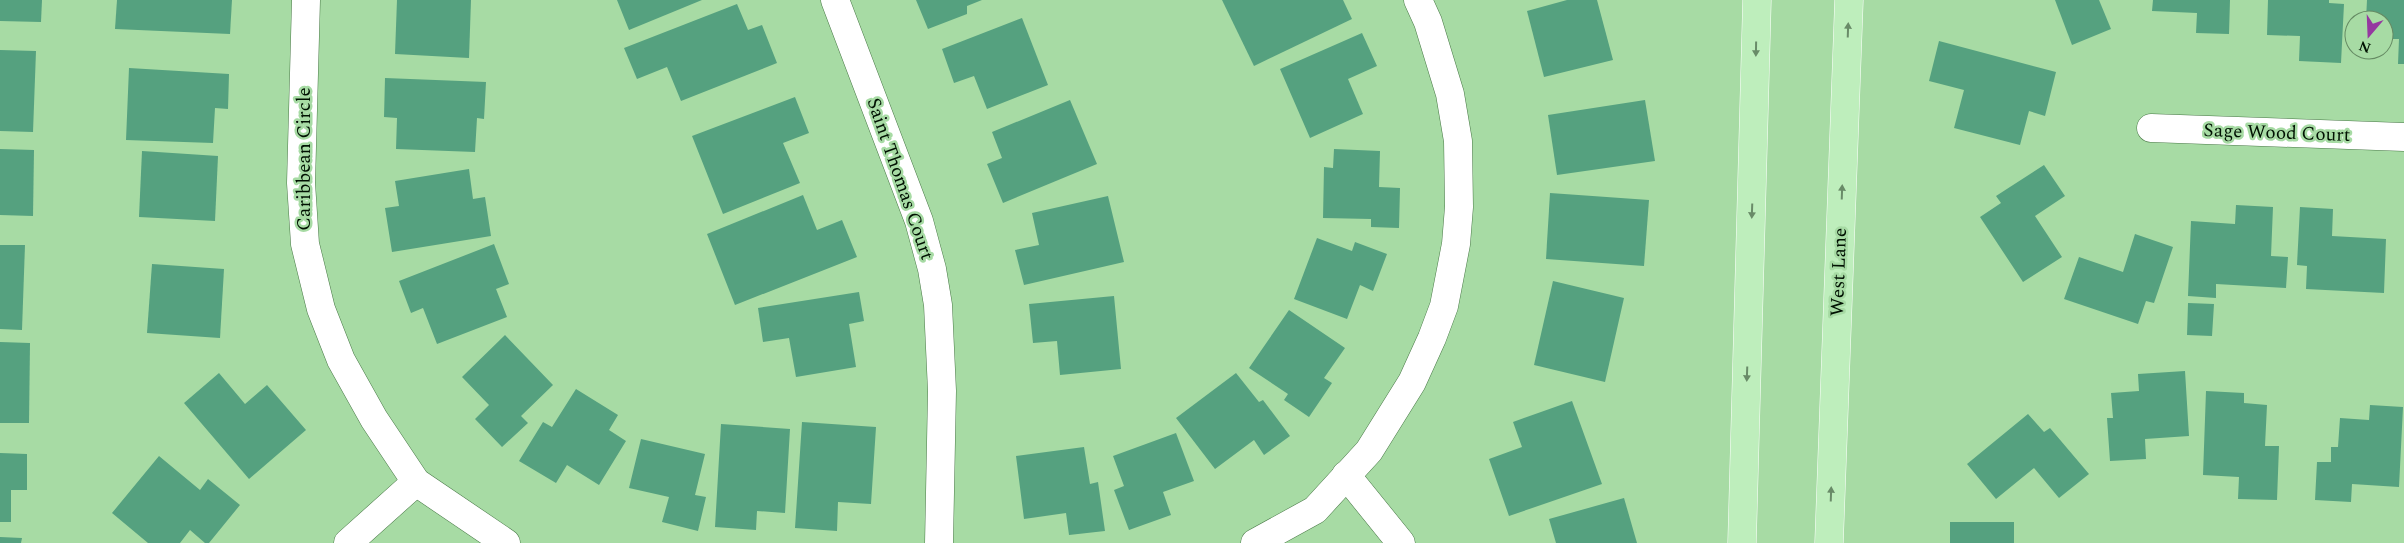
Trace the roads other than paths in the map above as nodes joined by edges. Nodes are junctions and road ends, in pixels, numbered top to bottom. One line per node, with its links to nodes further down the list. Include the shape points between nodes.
1 (306, 0): 9 (street, Caribbean Circle, via 301,183 305,244 321,309 341,360 374,419)
2 (835, 0): 12 (street, Saint Thomas Court, via 919,222 935,287 942,391)
3 (1418, 0): 8 (street, via 1450,94 1458,141 1460,207 1456,244 1444,306 1412,382 1368,451)
4 (1757, 0): 15 (main road, one-way to 15)
5 (1849, 0): 16 (main road, West Lane, one-way to 5)
6 (2150, 128): 7 (street, Sage Wood Court)
7 (2404, 137)
8 (1346, 476): 13 (street, via 1315,510); 14 (street)
9 (416, 482): 10 (street); 11 (street, Caribbean Circle)
10 (348, 543)
11 (506, 543)
12 (939, 543)
13 (1255, 543)
14 (1401, 543)
15 (1742, 543)
16 (1829, 543)

